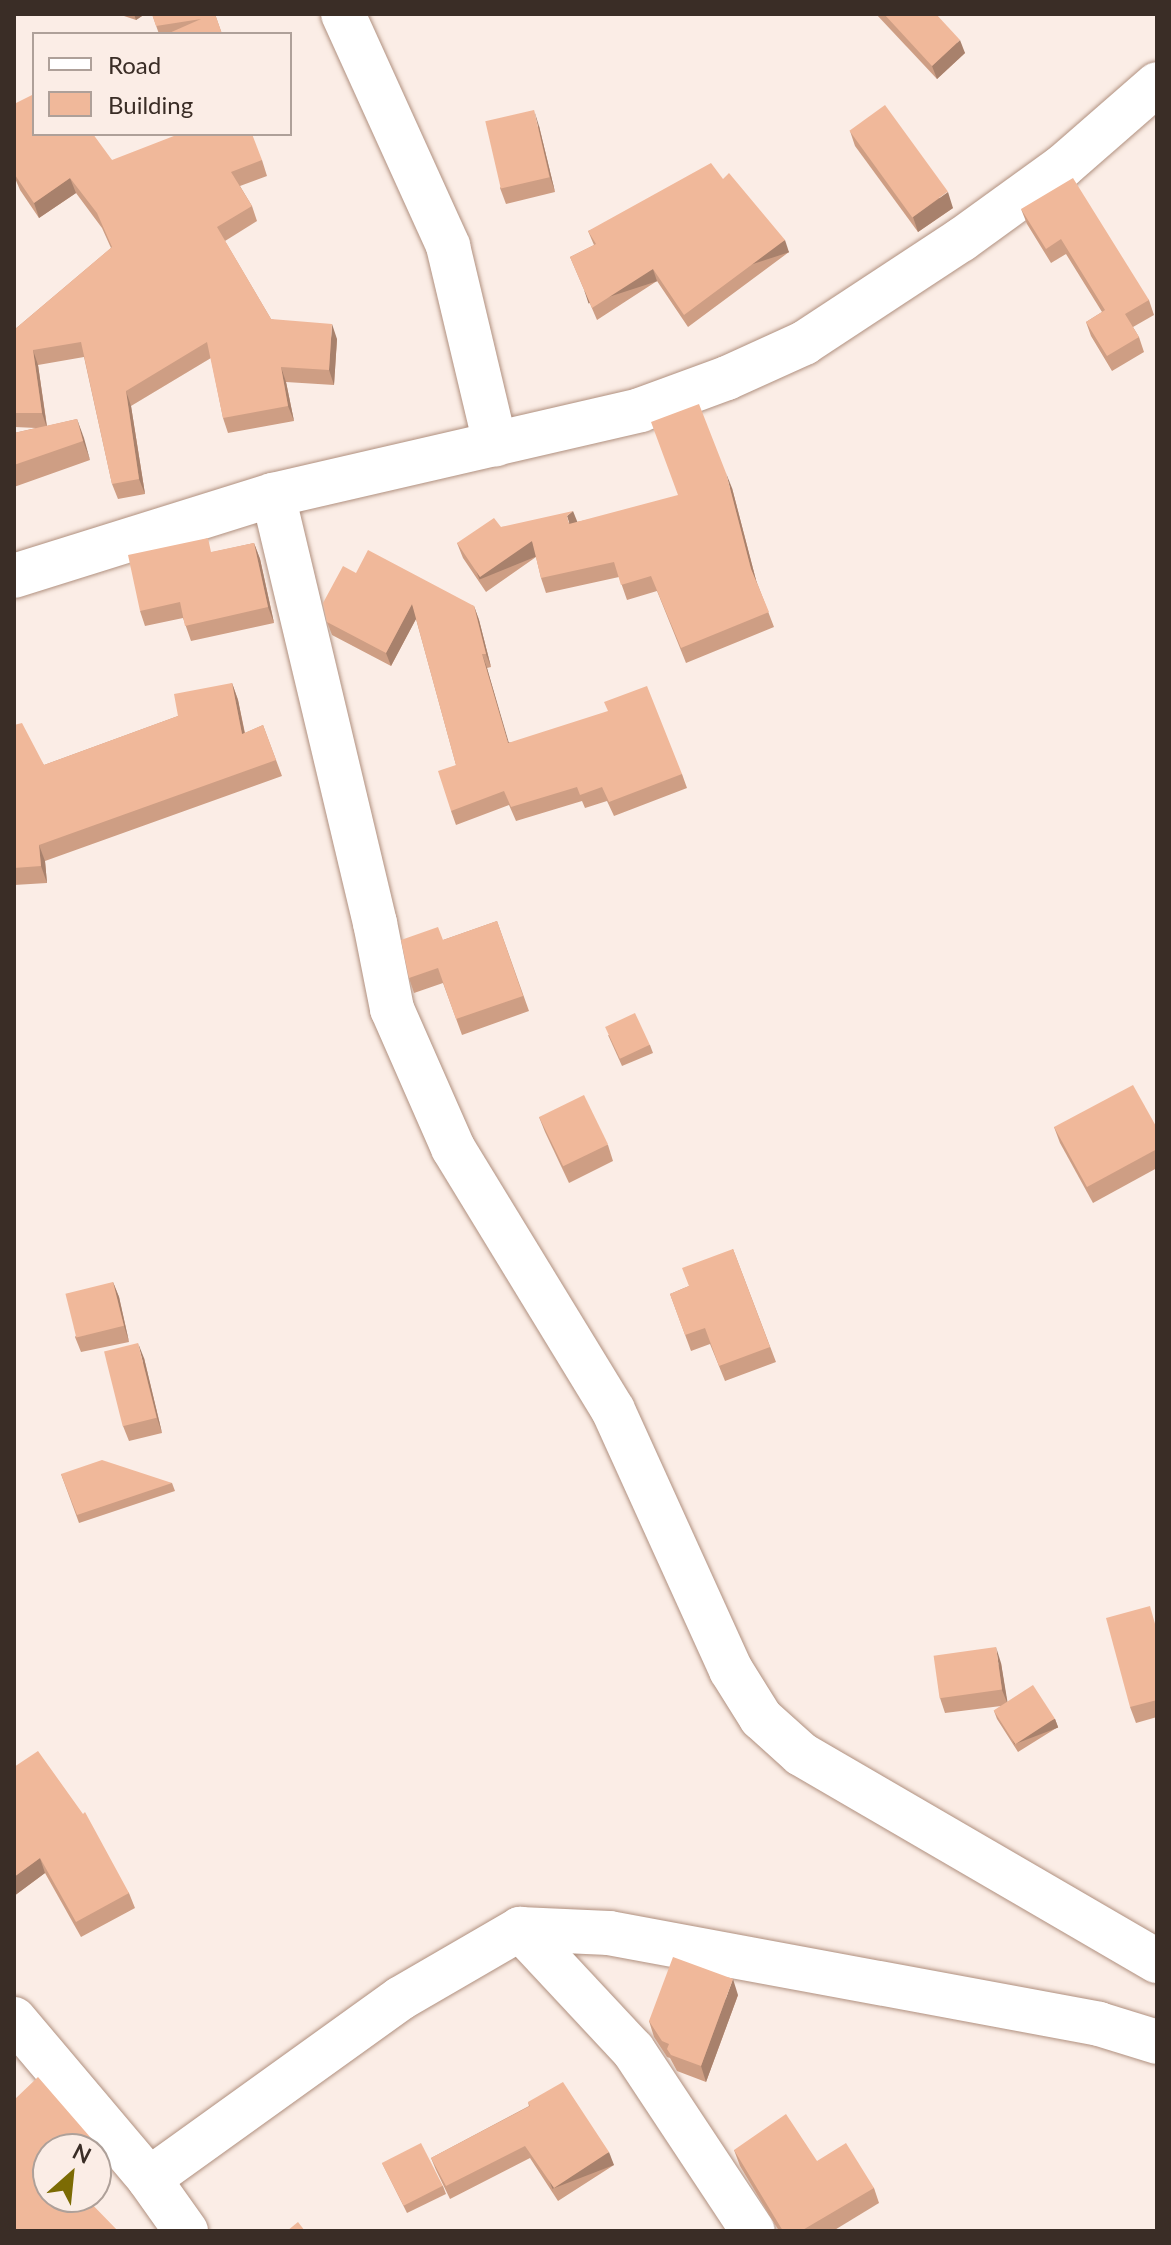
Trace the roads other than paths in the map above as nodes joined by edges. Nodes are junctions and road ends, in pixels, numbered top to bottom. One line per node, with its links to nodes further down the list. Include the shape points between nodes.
1 (343, 14): 3 (street, via 448,246)
2 (1157, 84): 3 (street, via 1062,167 804,343 640,410)
3 (495, 444): 4 (street)
4 (273, 495): 5 (street); 7 (street, via 392,1009 453,1148 613,1410 731,1670 761,1718 801,1754)
5 (14, 576)
6 (520, 1929): 9 (street, via 609,1933 1099,2024); 10 (street, via 401,1998); 12 (street, via 633,2050)
7 (1157, 1961)
8 (14, 2019): 10 (street)
9 (1157, 2042)
10 (149, 2179): 11 (street)
11 (186, 2231)
12 (753, 2231)

